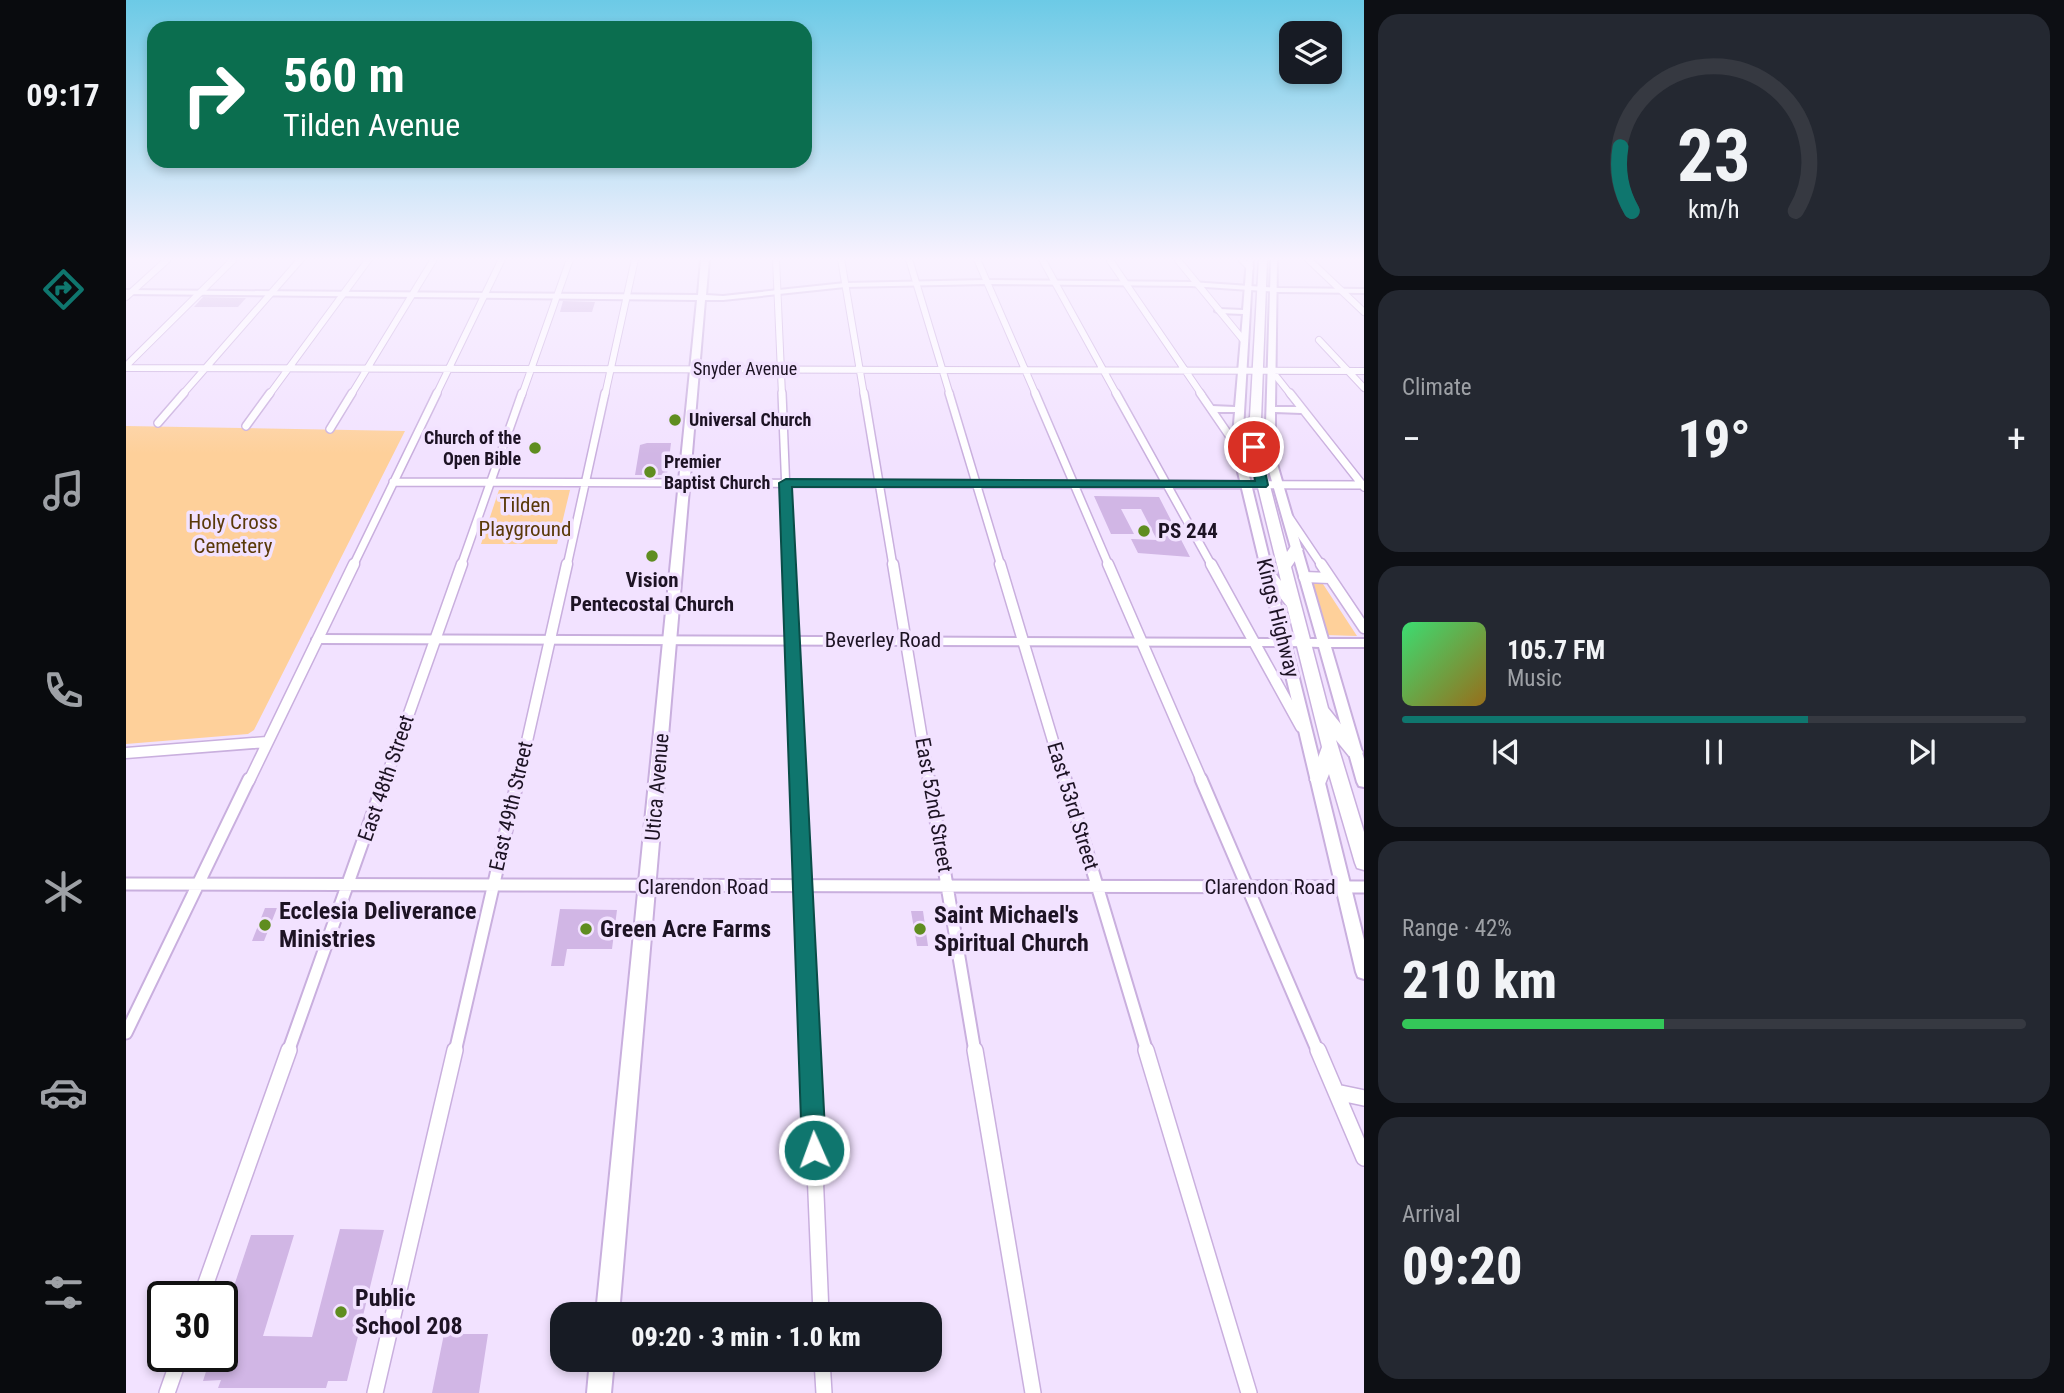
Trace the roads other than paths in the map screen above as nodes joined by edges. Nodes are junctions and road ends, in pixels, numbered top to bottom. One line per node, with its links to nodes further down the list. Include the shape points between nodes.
1 (169, 324): 25 (street)
2 (244, 324): 26 (street)
3 (321, 324): 28 (street)
4 (394, 324): 27 (street)
5 (471, 324): 29 (street)
6 (547, 324): 30 (street, East 48th Street)
7 (620, 324): 31 (street, East 49th Street)
8 (699, 324): 32 (main road, Utica Avenue)
9 (778, 324): 33 (street)
10 (852, 324): 34 (street, East 52nd Street)
11 (928, 324): 35 (street, East 53rd Street)
12 (1005, 324): 36 (street)
13 (1078, 324): 37 (street)
14 (1154, 324): 38 (street)
15 (1230, 324): 23 (street)
16 (1246, 324): 23 (street, Kings Highway)
17 (1250, 324): 24 (main road)
18 (1259, 324): 21 (main road, Kings Highway)
19 (1267, 324): 21 (main road)
20 (1272, 324): 41 (street, Kings Highway)
21 (1259, 329): 24 (main road, Kings Highway)
22 (1319, 340): 42 (street)
23 (1245, 342): 39 (street, Kings Highway)
24 (1258, 342): 40 (main road, Kings Highway)
25 (126, 367): 26 (street, Snyder Avenue)
26 (205, 368): 28 (street, Snyder Avenue); 50 (street)
27 (366, 368): 28 (street, Snyder Avenue); 29 (street, Snyder Avenue); 52 (street)
28 (288, 369): 51 (street)
29 (449, 369): 30 (street, Snyder Avenue); 55 (street)
30 (531, 369): 31 (street, Snyder Avenue); 56 (street, East 48th Street)
31 (610, 369): 32 (street, Snyder Avenue); 57 (street, East 49th Street)
32 (695, 369): 33 (street, Snyder Avenue); 58 (main road, Utica Avenue)
33 (780, 369): 34 (street, Snyder Avenue); 59 (street)
34 (860, 370): 35 (street, Snyder Avenue); 60 (street, East 52nd Street)
35 (942, 370): 36 (street, Snyder Avenue); 61 (street, East 53rd Street)
36 (1025, 370): 37 (street, Snyder Avenue); 62 (street)
37 (1104, 370): 38 (street, Snyder Avenue); 63 (street)
38 (1186, 370): 39 (street, Snyder Avenue); 45 (street)
39 (1244, 371): 40 (street, Snyder Avenue); 47 (street, Kings Highway)
40 (1258, 371): 41 (street, Snyder Avenue); 49 (main road, Kings Highway)
41 (1272, 371): 42 (street, Snyder Avenue); 46 (street, Kings Highway); 48 (street)
42 (1348, 371): 43 (street, Snyder Avenue); 44 (street)
43 (1364, 371)
44 (1364, 388)
45 (1212, 409): 47 (street); 54 (street)
46 (1270, 409): 48 (street); 66 (street, Kings Highway, via 1270,457)
47 (1239, 410): 53 (street, Kings Highway)
48 (1301, 410): 67 (street)
49 (1255, 418): 53 (main road); 65 (main road, Kings Highway, via 1254,447)
50 (158, 423)
51 (246, 426)
52 (330, 429)
53 (1239, 433): 54 (street, Kings Highway)
54 (1237, 447): 64 (street, Kings Highway)
55 (393, 482): 56 (street); 76 (street)
56 (491, 482): 57 (street); 77 (street, East 48th Street)
57 (584, 482): 58 (street); 78 (street, East 49th Street)
58 (685, 483): 59 (street); 79 (main road, Utica Avenue)
59 (786, 483): 60 (street); 80 (street)
60 (879, 484): 61 (street); 81 (street, East 52nd Street)
61 (976, 484): 62 (street); 82 (street, East 53rd Street)
62 (1074, 484): 63 (street); 83 (street)
63 (1168, 484): 64 (street); 84 (street)
64 (1245, 485): 65 (street); 71 (street, Kings Highway)
65 (1262, 485): 66 (street); 70 (main road, Kings Highway)
66 (1277, 485): 67 (street); 68 (street, Kings Highway)
67 (1363, 486)
68 (1285, 511): 69 (street, Kings Highway); 73 (street)
69 (1296, 549): 70 (main road); 72 (street, Kings Highway)
70 (1284, 568): 74 (main road, Kings Highway)
71 (1266, 572): 74 (main road); 85 (street, Kings Highway)
72 (1304, 576): 73 (street); 87 (street, Kings Highway)
73 (1330, 578): 75 (street)
74 (1294, 606): 86 (main road, Kings Highway)
75 (1364, 628)
76 (318, 639): 77 (street, Beverley Road); 91 (street)
77 (435, 640): 78 (street, Beverley Road); 100 (street, East 48th Street)
78 (548, 640): 79 (street, Beverley Road); 101 (street, East 49th Street)
79 (670, 640): 80 (street, Beverley Road); 102 (main road, Utica Avenue)
80 (792, 640): 81 (street, Beverley Road); 103 (street)
81 (906, 640): 82 (street, Beverley Road); 107 (street, East 52nd Street)
82 (1024, 641): 83 (street, Beverley Road); 108 (street, East 53rd Street)
83 (1142, 641): 84 (street, Beverley Road); 104 (street)
84 (1256, 643): 85 (street, Beverley Road); 90 (street)
85 (1284, 643): 86 (street, Beverley Road); 90 (street, Kings Highway)
86 (1304, 643): 87 (street, Beverley Road); 89 (main road, Kings Highway)
87 (1323, 643): 88 (street, Beverley Road); 93 (street, Kings Highway)
88 (1364, 643)
89 (1319, 705): 92 (main road, Kings Highway); 93 (main road)
90 (1307, 739): 95 (street, Kings Highway)
91 (267, 741): 94 (street); 99 (street)
92 (1330, 747): 95 (main road); 97 (main road, Kings Highway)
93 (1355, 752): 96 (street, Kings Highway)
94 (127, 755)
95 (1319, 780): 105 (street, Kings Highway)
96 (1364, 782)
97 (1364, 863)
98 (126, 884): 99 (street, Clarendon Road)
99 (198, 884): 100 (street, Clarendon Road); 110 (street)
100 (348, 885): 101 (street, Clarendon Road); 114 (street, East 48th Street)
101 (492, 886): 102 (street, Clarendon Road); 121 (street, East 49th Street)
102 (648, 887): 103 (street, Clarendon Road); 115 (main road, Utica Avenue)
103 (803, 887): 107 (street, Clarendon Road); 116 (street)
104 (1248, 887): 105 (street, Clarendon Road); 108 (street, Clarendon Road); 111 (street)
105 (1344, 887): 106 (street, Clarendon Road); 109 (street, Kings Highway)
106 (1364, 887)
107 (948, 888): 108 (street, Clarendon Road); 124 (street, East 52nd Street)
108 (1098, 889): 125 (street, East 53rd Street)
109 (1364, 972)
110 (126, 1033)
111 (1336, 1093): 112 (street); 113 (street)
112 (1364, 1098)
113 (1364, 1158)
114 (207, 1281)
115 (608, 1302)
116 (820, 1302)
117 (174, 1372): 120 (street)
118 (601, 1372): 122 (main road)
119 (823, 1372): 123 (street)
120 (167, 1393)
121 (375, 1393)
122 (599, 1393)
123 (824, 1393)
124 (1033, 1393)
125 (1249, 1393)

